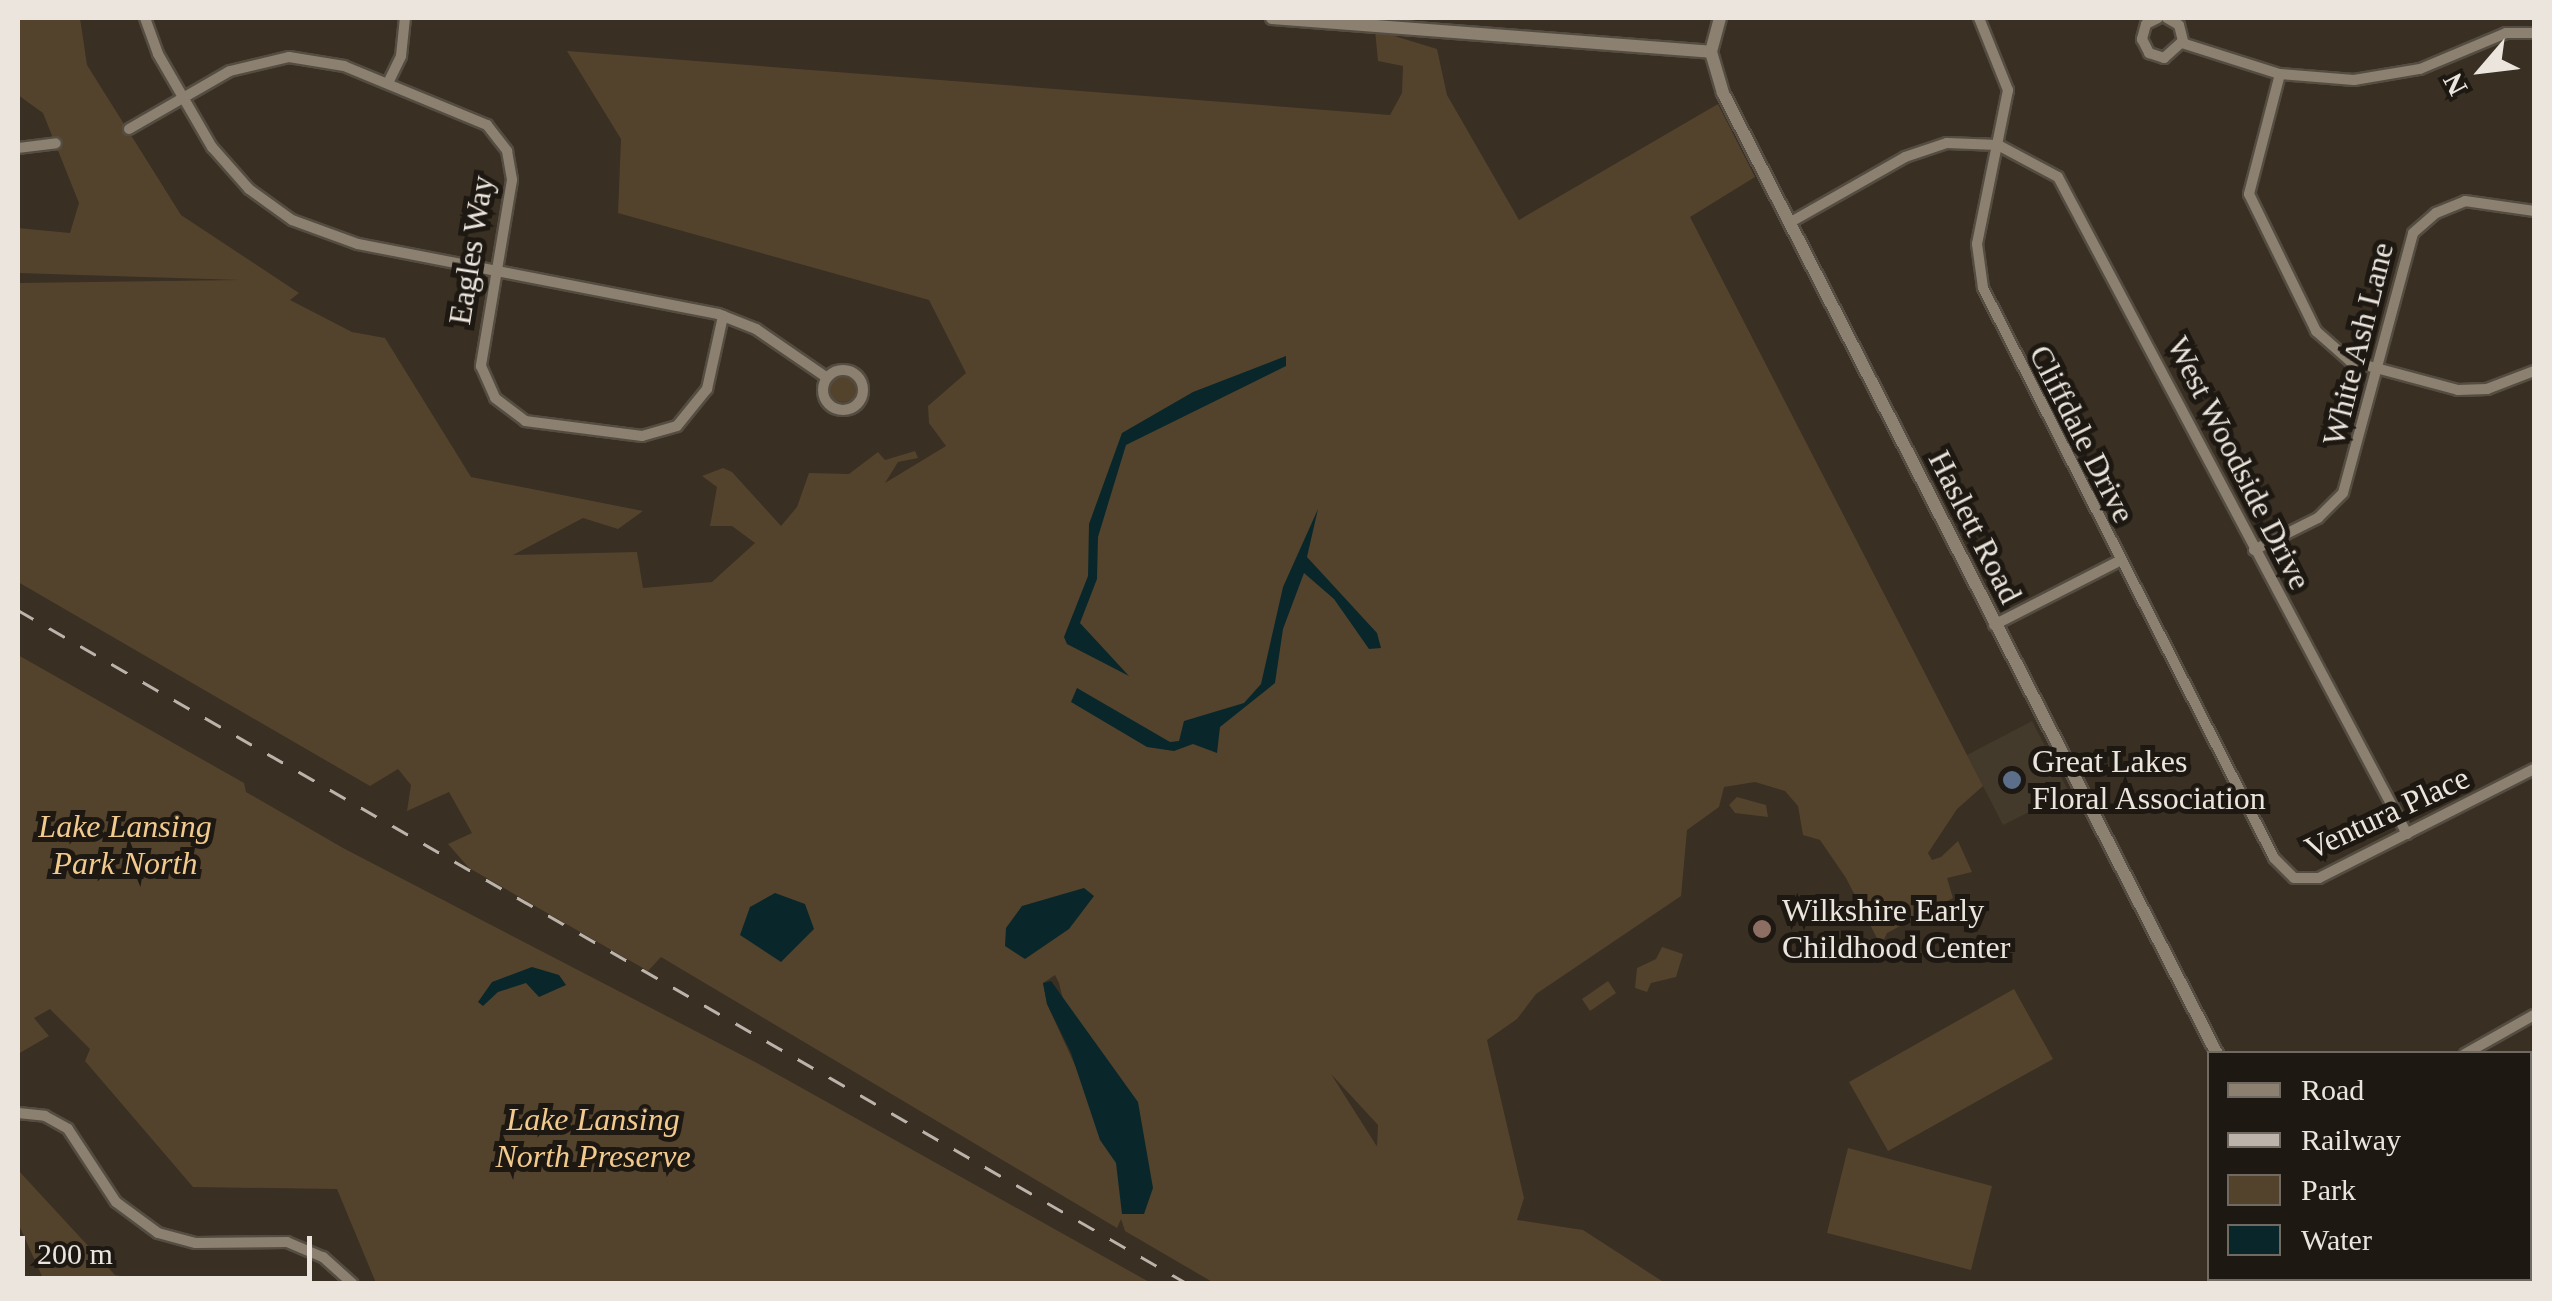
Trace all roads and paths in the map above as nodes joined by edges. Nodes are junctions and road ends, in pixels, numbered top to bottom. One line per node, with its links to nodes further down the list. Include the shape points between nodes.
1 (145, 18): 13 (street)
2 (405, 18): 12 (street, via 401,56)
3 (1272, 18): 10 (street)
4 (1720, 18): 10 (street)
5 (1979, 18): 16 (street, Cliffdale Drive, via 2008,90)
6 (2158, 18): 9 (street, via 2144,29 2146,50 2164,58)
7 (2167, 18): 9 (street, via 2182,30)
8 (2534, 32): 11 (street, via 2506,33 2433,65 2383,77)
9 (2182, 43): 11 (street)
10 (1710, 52): 19 (street, Haslett Road, via 1723,93)
11 (2280, 74): 22 (street, via 2250,178 2252,209 2316,331 2344,358)
12 (388, 83): 13 (street, Eagles Way, via 330,62 277,58 230,71); 20 (street, Eagles Way, via 473,116 503,144 512,180)
13 (182, 98): 14 (street, Eagles Way); 20 (street, via 236,176 292,220 358,244)
14 (129, 129)
15 (56, 143): 17 (street)
16 (1998, 145): 19 (street, via 1956,142 1920,151); 25 (street, West Woodside Drive, via 2048,170 2078,205); 26 (street, Cliffdale Drive, via 1977,244 1982,288)
17 (18, 148)
18 (2534, 211): 22 (street, White Ash Lane, via 2465,201 2419,226 2403,252)
19 (1789, 223): 27 (street, Haslett Road)
20 (496, 270): 21 (street); 21 (street, Eagles Way, via 481,349 483,374 501,405 534,424 642,436 677,426 707,388)
21 (723, 316): 24 (street, via 756,329)
22 (2375, 371): 23 (street, via 2474,391); 25 (street, White Ash Lane, via 2350,478 2338,501)
23 (2534, 371)
24 (826, 378): 24 (street, via 823,392 831,406 846,410 860,402 863,386 855,373 840,369)
25 (2254, 550): 29 (street, West Woodside Drive)
26 (2120, 561): 27 (street); 30 (street, Cliffdale Drive)
27 (1994, 626): 32 (street, Haslett Road)
28 (2533, 774): 29 (street, Ventura Place)
29 (2407, 834): 30 (street, Ventura Place, via 2313,879 2287,874)
30 (2269, 851)
31 (2534, 1015): 33 (street)
32 (2215, 1051)
33 (2469, 1051)
34 (18, 1113): 35 (street, via 45,1116 68,1129 116,1202 158,1233 196,1243 286,1242 323,1257)
35 (353, 1284)

